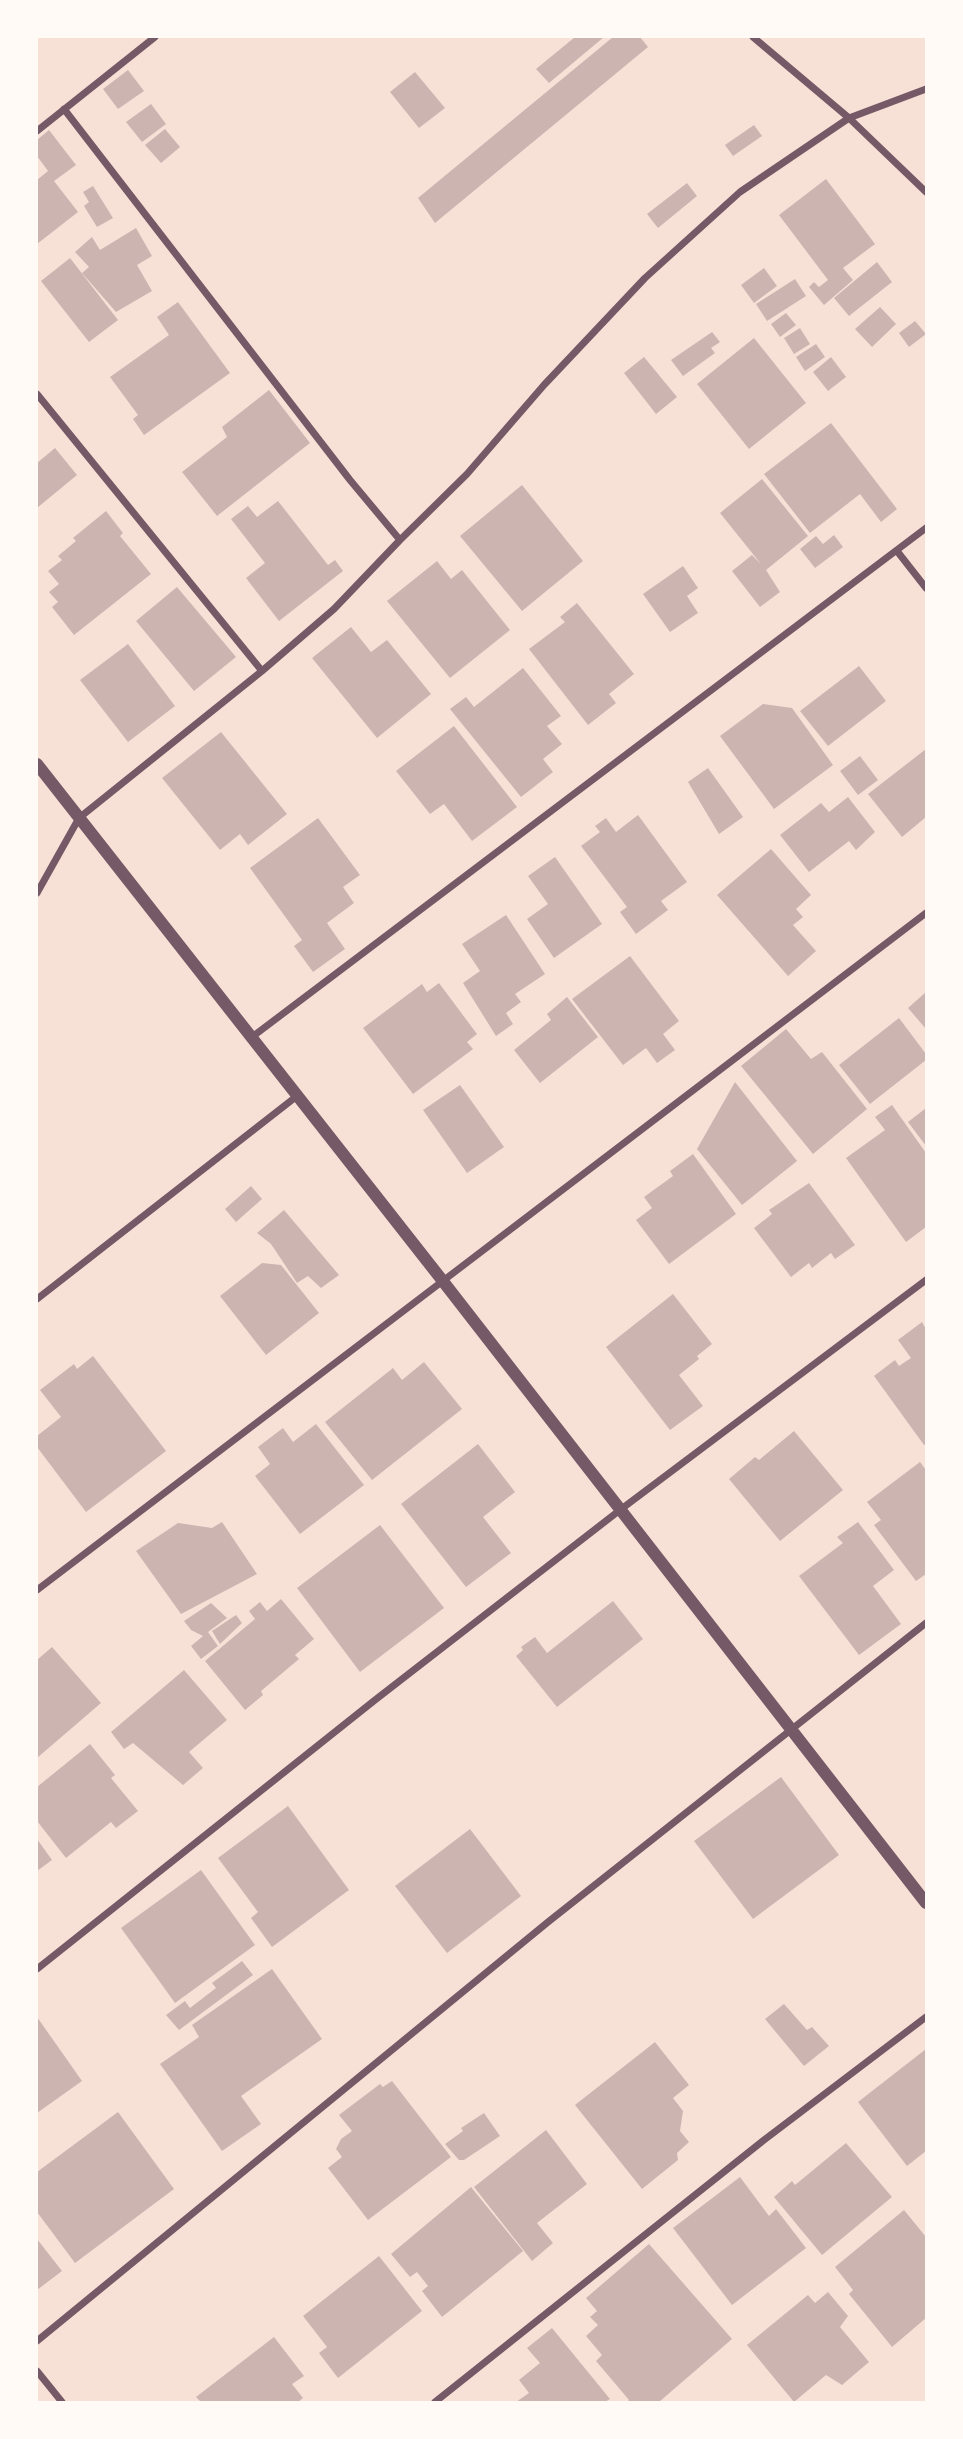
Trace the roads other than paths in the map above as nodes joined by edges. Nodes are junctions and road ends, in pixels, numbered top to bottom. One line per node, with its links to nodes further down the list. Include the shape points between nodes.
1 (155, 37): 4 (street)
2 (753, 37): 5 (street)
3 (926, 89): 5 (street)
4 (64, 109): 6 (street); 10 (street)
5 (849, 118): 7 (street); 10 (street, via 740,192 645,278 467,474)
6 (37, 131)
7 (926, 192)
8 (37, 394): 13 (street)
9 (926, 528): 11 (street)
10 (400, 540): 13 (street, via 334,609)
11 (897, 551): 12 (street); 18 (street)
12 (926, 588)
13 (262, 671): 15 (street)
14 (37, 764): 15 (street)
15 (79, 818): 16 (street); 18 (street)
16 (37, 893)
17 (926, 914): 20 (street)
18 (251, 1037): 19 (street)
19 (298, 1096): 20 (street); 22 (street)
20 (442, 1280): 23 (street); 24 (street)
21 (926, 1280): 23 (street)
22 (37, 1299)
23 (620, 1510): 26 (street); 28 (street)
24 (37, 1590)
25 (926, 1623): 26 (street)
26 (790, 1728): 27 (street); 30 (street)
27 (926, 1903)
28 (37, 1969)
29 (926, 2017): 33 (street)
30 (37, 2341)
31 (37, 2371): 32 (street)
32 (62, 2402)
33 (435, 2402)

